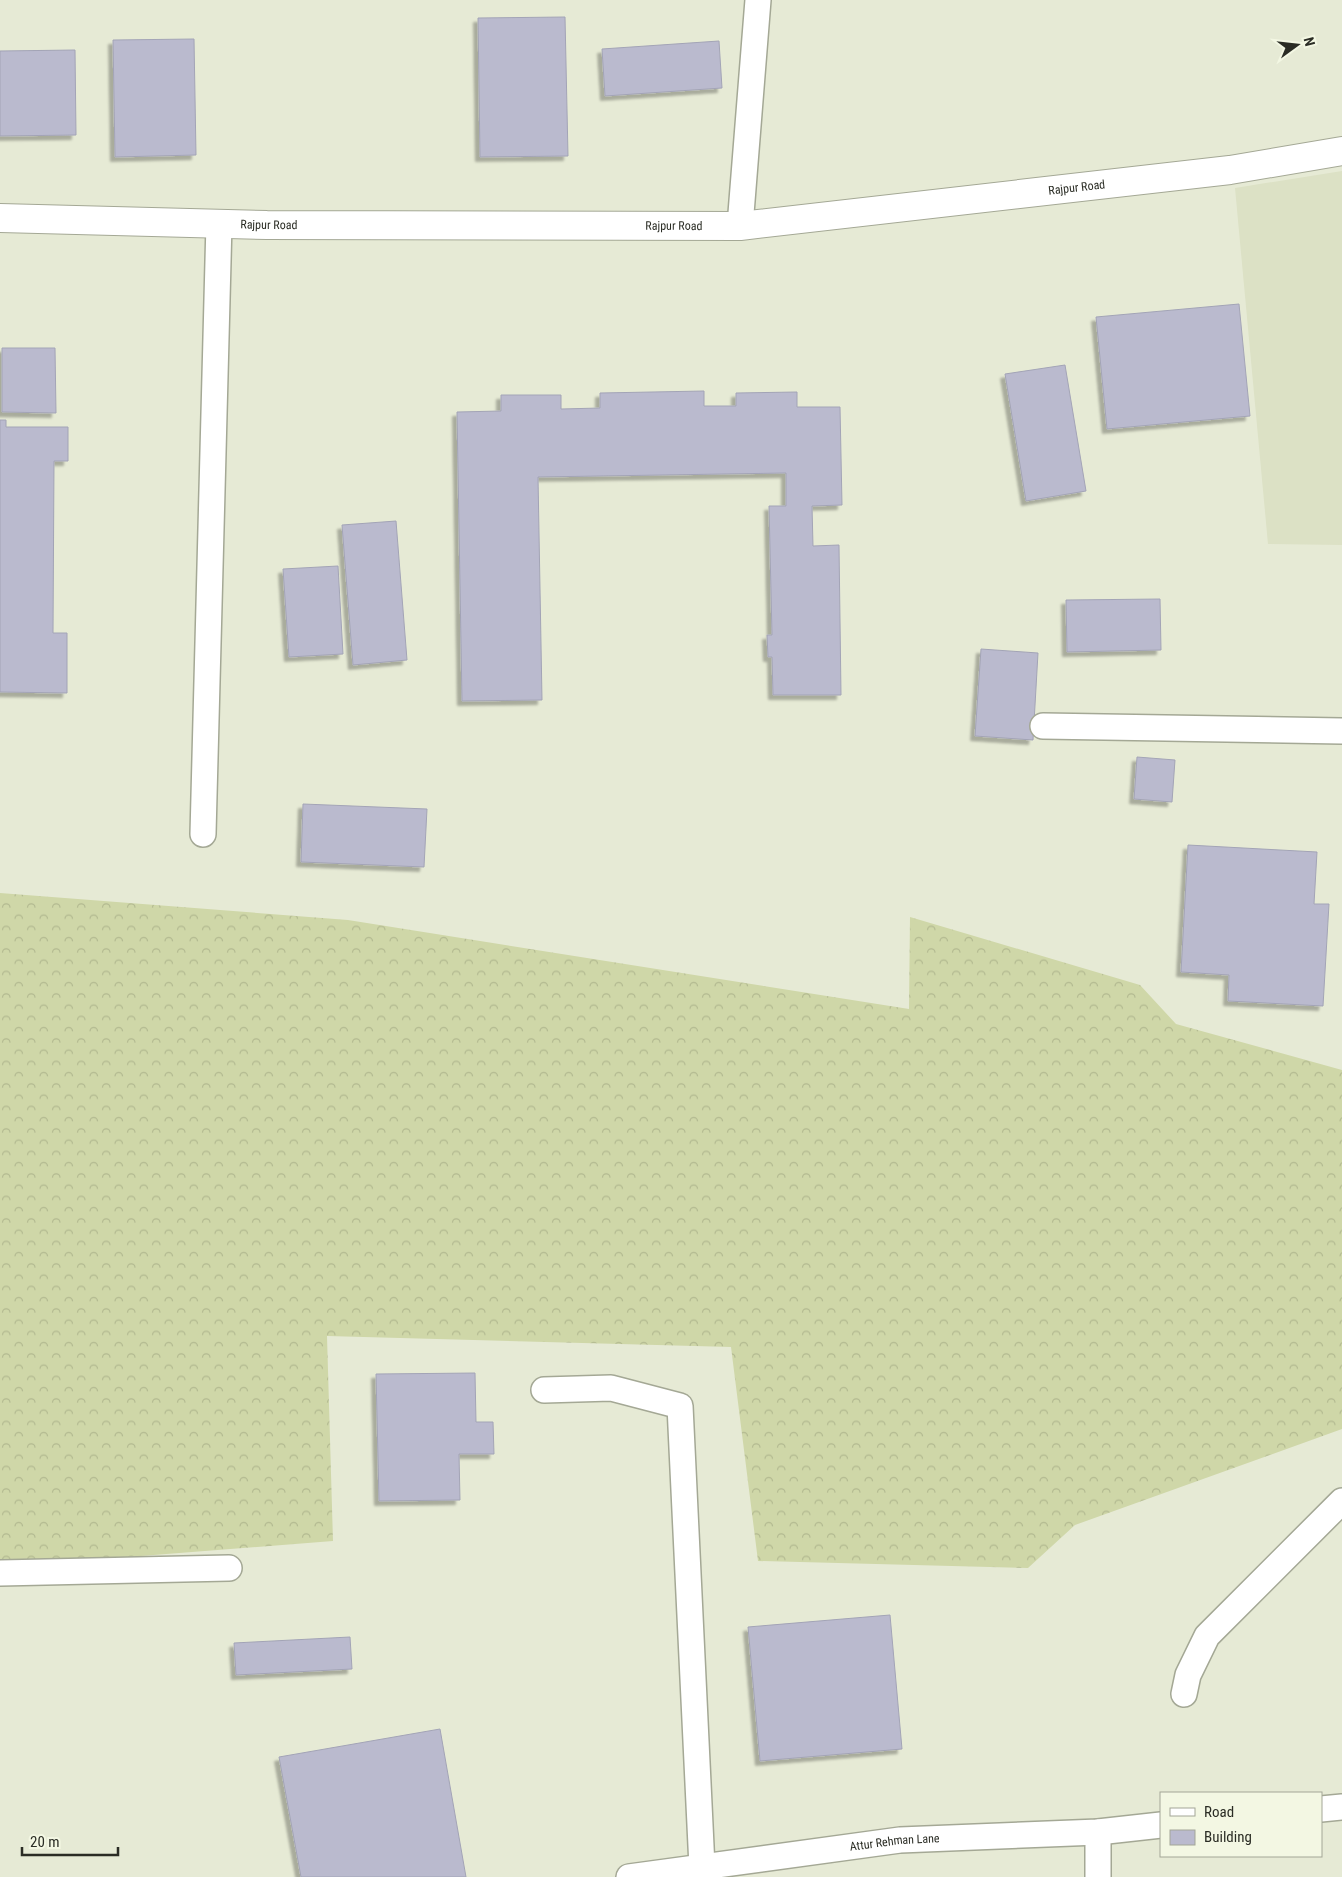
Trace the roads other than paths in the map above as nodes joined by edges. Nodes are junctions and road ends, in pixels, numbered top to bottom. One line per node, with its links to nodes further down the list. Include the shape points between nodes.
1 (758, 0): 5 (street)
2 (1342, 152): 5 (street, Rajpur Road, via 1230,170)
3 (0, 218): 4 (street, Rajpur Road)
4 (219, 224): 5 (street, Rajpur Road); 8 (street)
5 (740, 226)
6 (1043, 726): 7 (street)
7 (1342, 731)
8 (203, 834)
9 (544, 1390): 18 (street, via 611,1388 680,1406)
10 (1342, 1501): 13 (street, via 1207,1636 1188,1675)
11 (229, 1568): 12 (street)
12 (0, 1573)
13 (1184, 1694)
14 (1342, 1806): 15 (street)
15 (1322, 1809)
16 (1160, 1826): 17 (street, Attur Rehman Lane)
17 (1098, 1832): 18 (street, Attur Rehman Lane, via 900,1840); 20 (street)
18 (702, 1867): 19 (street, Attur Rehman Lane)
19 (629, 1877)
20 (1098, 1877)

